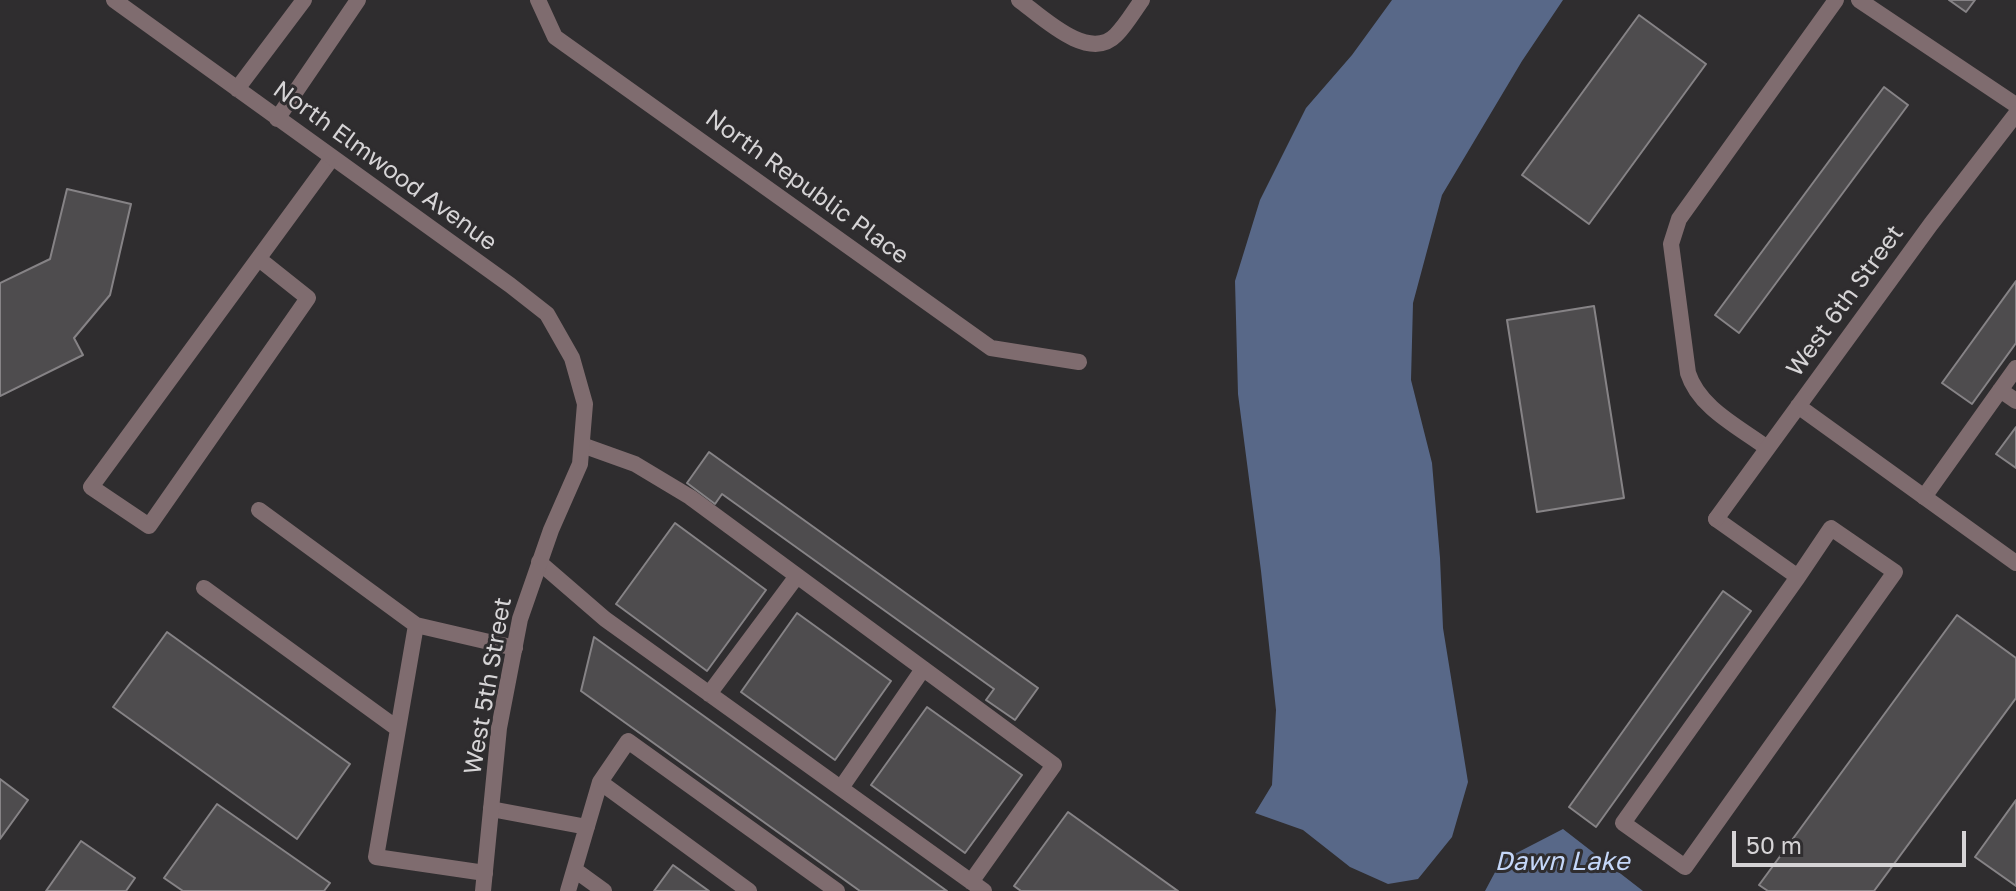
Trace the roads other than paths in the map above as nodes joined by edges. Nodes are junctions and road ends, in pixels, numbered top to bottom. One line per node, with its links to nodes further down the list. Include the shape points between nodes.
1 (114, 0): 9 (street, North Elmwood Avenue)
2 (304, 0): 9 (street)
3 (358, 0): 12 (street)
4 (538, 0): 15 (street, North Republic Place, via 555,37 991,348)
5 (1019, 0): 6 (street, via 1074,40 1092,45 1114,37)
6 (1142, 0)
7 (1836, 0): 22 (street, via 1679,219 1671,244 1693,389)
8 (1859, 0): 10 (street)
9 (237, 89): 12 (street, North Elmwood Avenue)
10 (2016, 105)
11 (2016, 114): 20 (street, West 6th Street)
12 (277, 119): 13 (street, North Elmwood Avenue)
13 (332, 158): 14 (street); 19 (street, North Elmwood Avenue, via 547,314 572,358)
14 (259, 259): 14 (street, via 308,298 149,526 91,487)
15 (1079, 362)
16 (2016, 368): 17 (street)
17 (2000, 390): 18 (street); 23 (street)
18 (2016, 401)
19 (585, 404): 21 (street, West 5th Street)
20 (1798, 406): 22 (street, West 6th Street); 23 (street)
21 (582, 445): 25 (street, West 5th Street, via 580,464); 27 (street, via 635,464 690,497)
22 (1767, 448): 28 (street, West 6th Street, via 1716,519)
23 (1924, 497): 26 (street)
24 (259, 510): 30 (street)
25 (539, 562): 31 (street, West 5th Street); 33 (street, via 605,619)
26 (2016, 563)
27 (797, 576): 32 (street); 33 (street)
28 (1798, 577): 28 (street, via 1623,823 1685,867 1895,572 1831,528)
29 (204, 588): 34 (street)
30 (416, 625): 31 (street); 34 (street)
31 (515, 648): 37 (street, West 5th Street, via 499,728)
32 (923, 669): 36 (street); 41 (street, via 1054,765)
33 (709, 694): 36 (street)
34 (398, 729): 40 (street, via 376,857)
35 (600, 782): 38 (street); 45 (street); 46 (street, via 628,741)
36 (841, 788): 41 (street)
37 (491, 809): 38 (street); 40 (street, West 5th Street)
38 (587, 827): 39 (street)
39 (575, 870): 43 (street); 44 (street)
40 (485, 873): 42 (street, West 5th Street)
41 (978, 886)
42 (483, 891)
43 (568, 891)
44 (604, 891)
45 (749, 891)
46 (837, 891)

